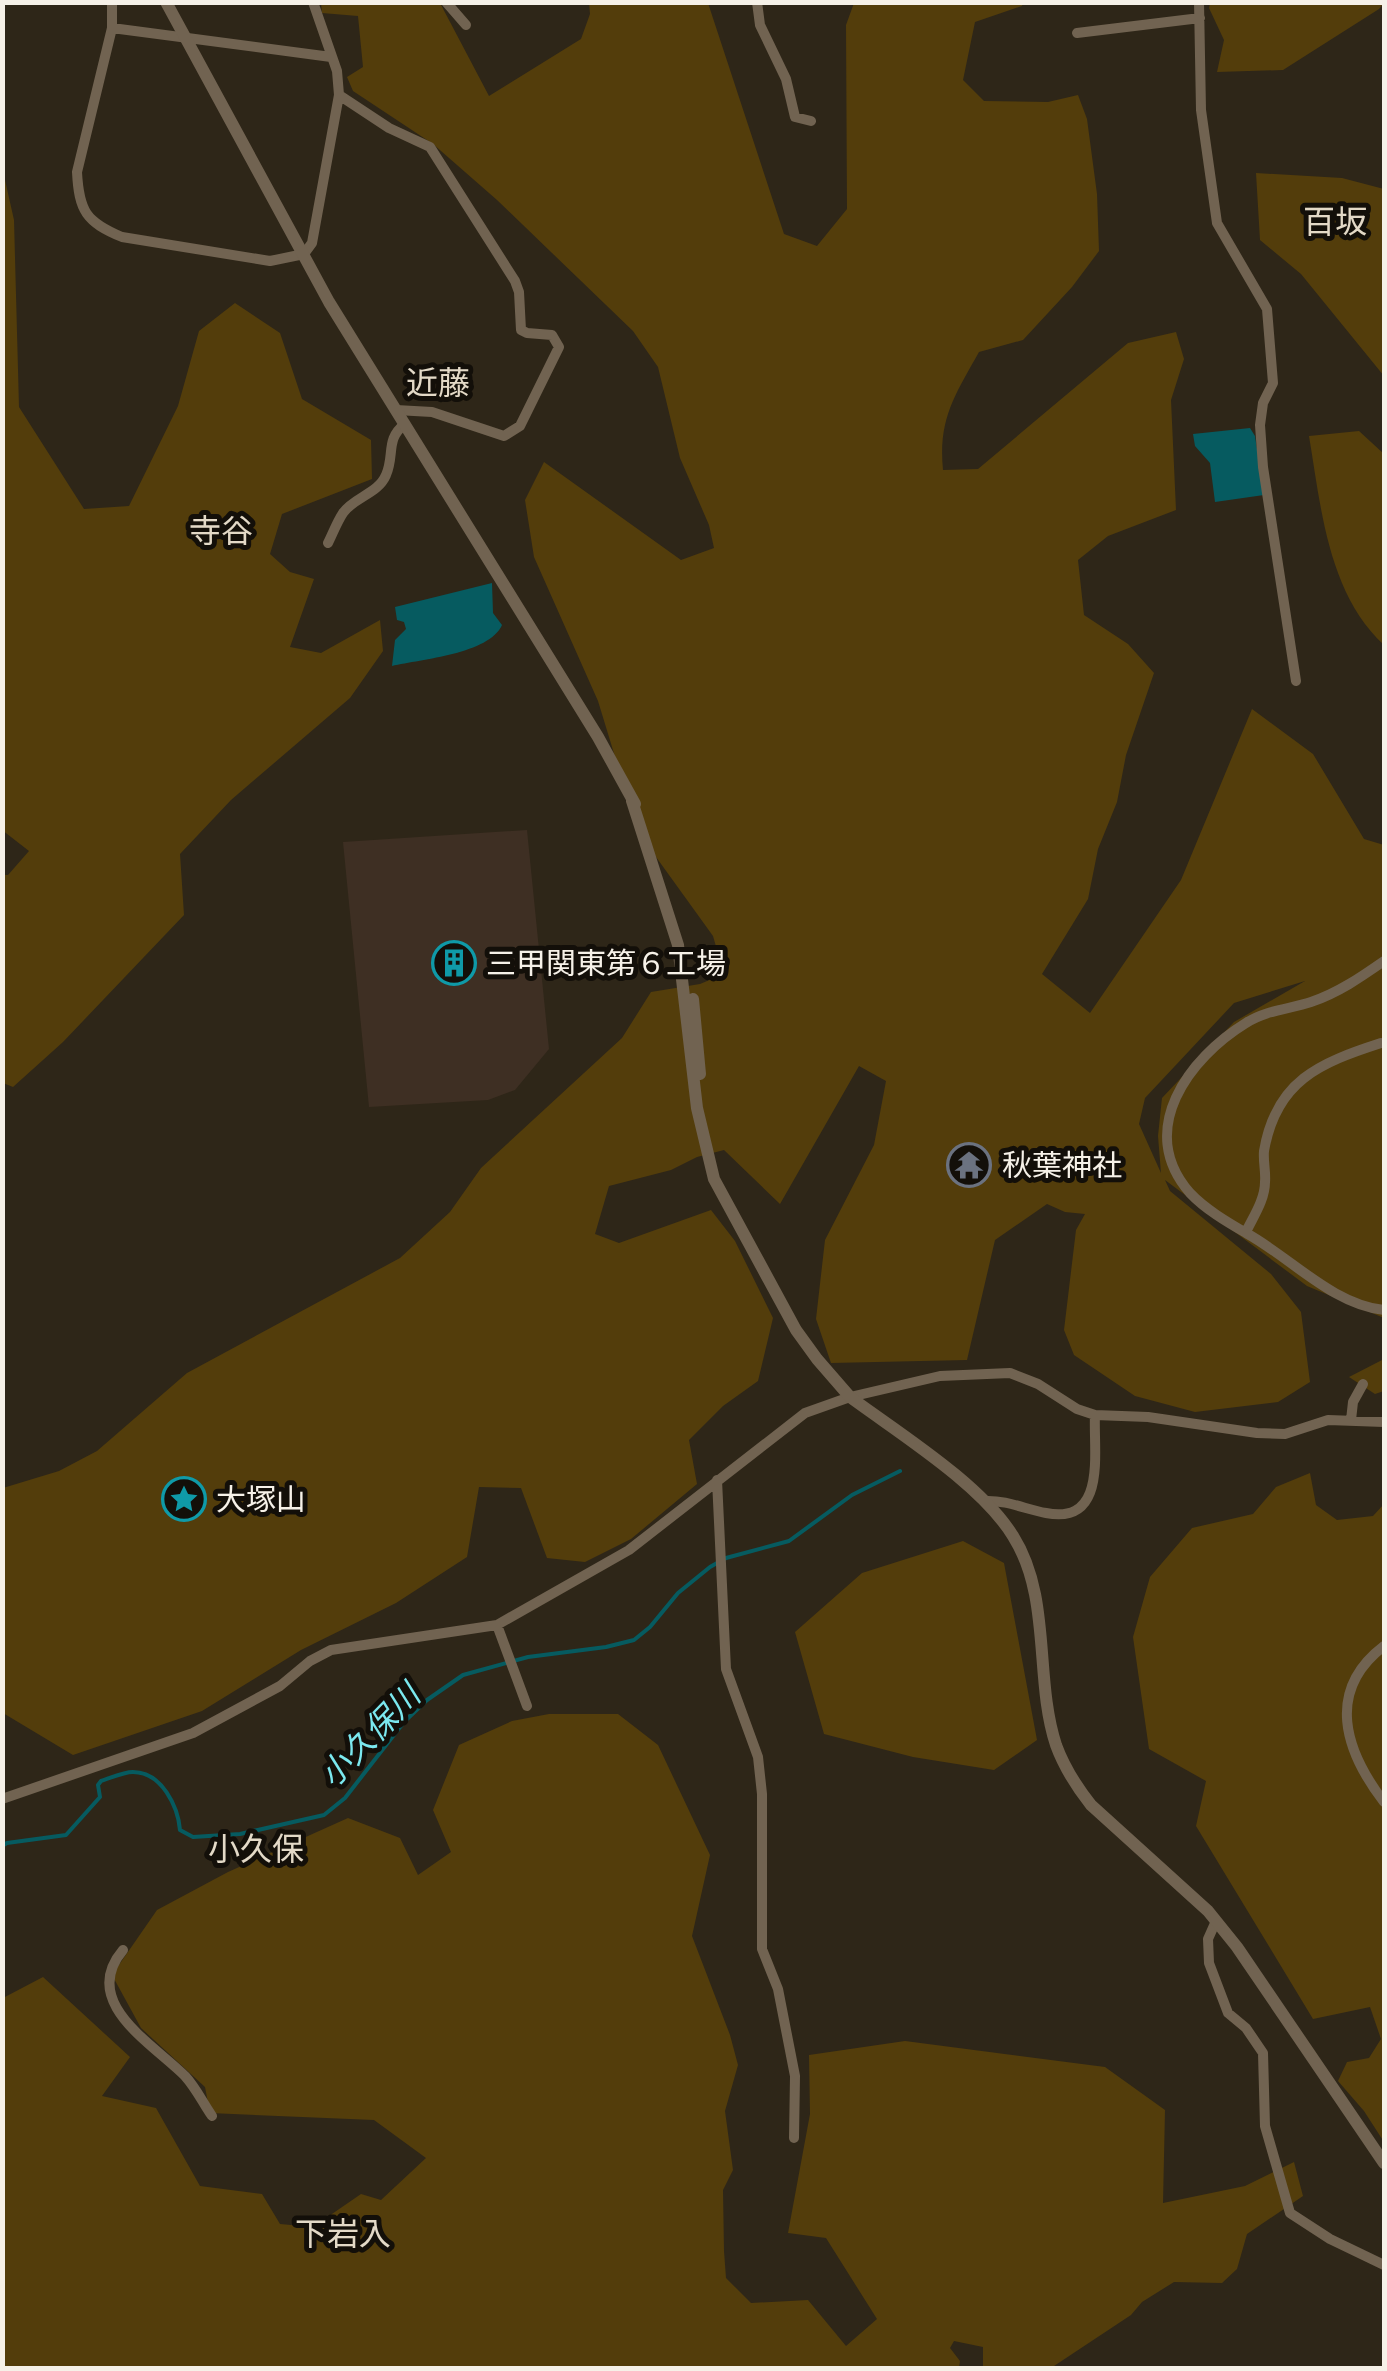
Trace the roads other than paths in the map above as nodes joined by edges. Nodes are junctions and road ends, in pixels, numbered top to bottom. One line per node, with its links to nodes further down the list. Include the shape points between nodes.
1 (112, 2): 9 (street)
2 (166, 2): 11 (street)
3 (313, 2): 12 (street)
4 (446, 2): 8 (street)
5 (757, 2): 14 (street, via 795,117)
6 (1200, 2): 7 (street)
7 (1200, 18): 10 (street); 19 (street, via 1200,110 1217,223 1267,309 1273,383 1260,425 1263,467)
8 (466, 24)
9 (112, 28): 11 (street); 15 (street, via 79,158 78,192 88,218 122,237 270,261)
10 (1078, 33)
11 (187, 40): 12 (street); 15 (street)
12 (331, 57): 13 (street)
13 (338, 95): 15 (street, via 317,222); 16 (street, via 430,147 515,281 520,330 552,335 560,347 520,426 504,436 432,412)
14 (812, 121)
15 (304, 254): 16 (street)
16 (396, 410): 17 (street)
17 (404, 424): 18 (street, via 390,442 381,484 343,512); 25 (street, via 598,737 651,837 692,978 701,1116 714,1179 796,1330)
18 (328, 543)
19 (1296, 681)
20 (1384, 961): 22 (street, via 1343,989 1246,1023 1192,1067 1179,1090 1168,1129 1177,1171 1190,1192)
21 (1382, 1042): 22 (street, via 1319,1067 1283,1099 1266,1143 1263,1198)
22 (1246, 1232): 23 (street, via 1335,1292)
23 (1384, 1310)
24 (1363, 1384): 27 (street)
25 (850, 1396): 26 (street, via 940,1376 1010,1373); 29 (street, via 804,1414); 30 (street)
26 (1096, 1415): 27 (street, via 1286,1434); 30 (street, via 1096,1470 1076,1512 1049,1514)
27 (1351, 1420): 28 (street)
28 (1384, 1422)
29 (717, 1480): 31 (street, via 629,1550); 39 (street, via 726,1669 758,1757 762,1949 778,1989 792,2062)
30 (985, 1501): 36 (street, via 1028,1565 1051,1722 1070,1776 1090,1804)
31 (498, 1625): 33 (street); 34 (street, via 331,1650 193,1733)
32 (1384, 1646): 35 (street, via 1354,1678 1346,1728)
33 (526, 1706)
34 (2, 1799)
35 (1384, 1802)
36 (1216, 1921): 40 (street); 41 (street, via 1208,1963 1228,2013 1264,2054 1265,2126 1290,2213)
37 (123, 1950): 38 (street, via 108,1976 111,1998 122,2018 188,2079)
38 (212, 2116)
39 (794, 2138)
40 (1384, 2164)
41 (1384, 2265)

